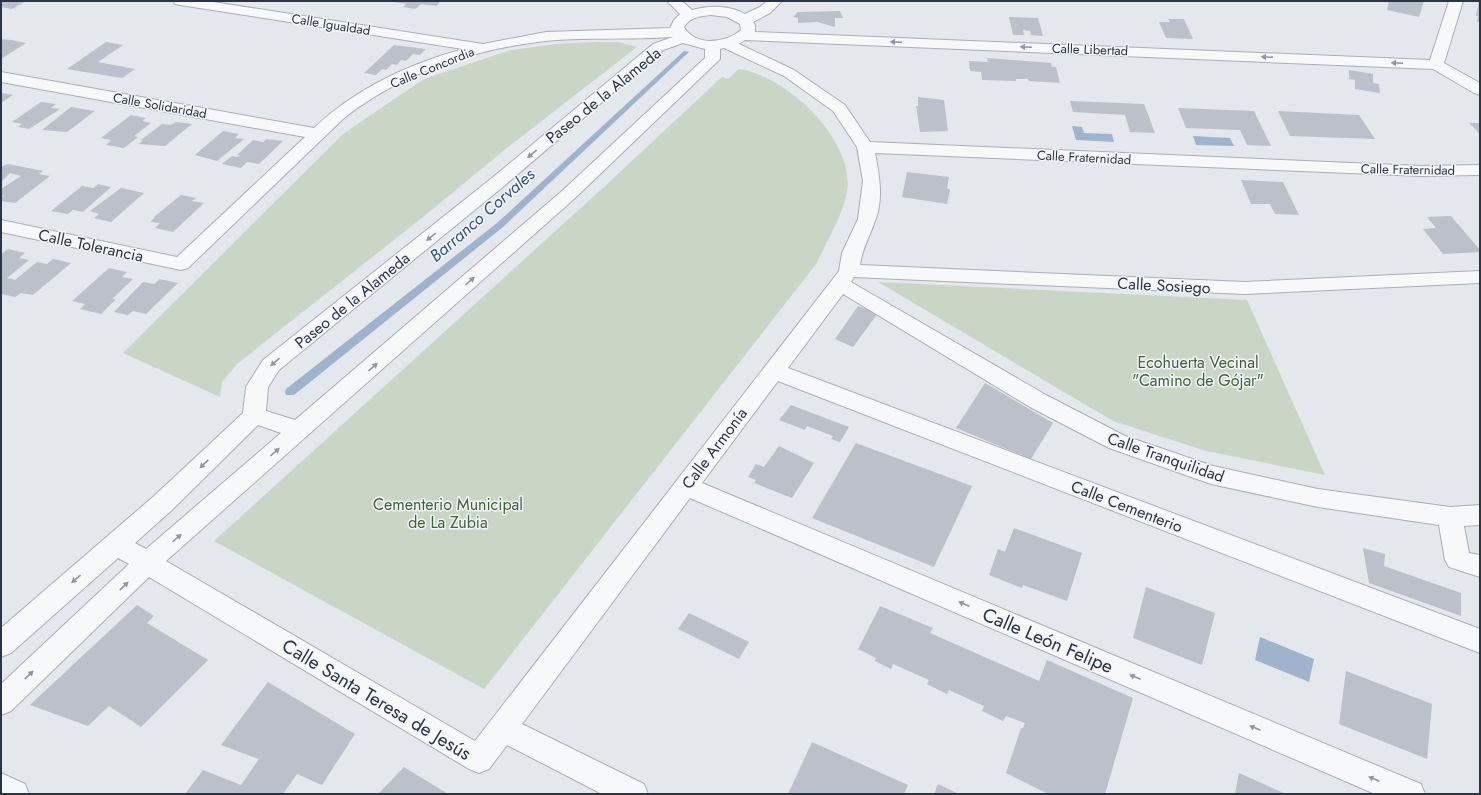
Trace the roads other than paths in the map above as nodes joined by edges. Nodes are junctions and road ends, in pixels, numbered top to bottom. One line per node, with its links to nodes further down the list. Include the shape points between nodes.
1 (180, 1): 11 (street, Calle Igualdad)
2 (674, 1): 6 (street)
3 (776, 1): 7 (street)
4 (1456, 1): 12 (street)
5 (712, 6): 6 (street); 7 (street)
6 (689, 15): 8 (street, via 679,23)
7 (745, 20): 9 (street, via 748,31)
8 (681, 35): 10 (street, via 692,42); 11 (street, Calle Concordia, via 572,34); 23 (street, Paseo de la Alameda, one-way to 23, via 658,47 498,182 271,365 257,386)
9 (744, 36): 10 (street); 12 (street, Calle Libertad, one-way to 9)
10 (720, 44): 16 (street, via 789,72 839,108); 24 (street, one-way to 10, via 568,195 712,59)
11 (483, 48): 15 (street, Calle Concordia, via 401,77 353,104)
12 (1436, 65): 14 (street)
13 (1, 77): 15 (street, Calle Solidaridad)
14 (1480, 90)
15 (319, 134): 19 (street, Calle Concordia)
16 (865, 147): 17 (street, Calle Fraternidad, via 1422,171); 21 (street, Calle Armonía, via 872,181 867,219)
17 (1480, 170)
18 (1, 226): 19 (street, Calle Tolerancia)
19 (181, 264)
20 (1480, 277): 21 (street, Calle Sosiego, via 1245,288)
21 (844, 278): 22 (street, Calle Armonía); 27 (street, Calle Tranquilidad, via 1038,401 1117,442 1211,475 1318,498)
22 (774, 371): 25 (street, Calle Armonía); 31 (street, Calle Cementerio)
23 (254, 416): 24 (street); 28 (street, one-way to 28)
24 (300, 430): 29 (street, one-way to 24)
25 (685, 486): 34 (street, Calle Armonía); 38 (street, Calle León Felipe, one-way to 25)
26 (1480, 515): 27 (street, Calle Tranquilidad)
27 (1450, 517): 30 (street)
28 (116, 544): 29 (street, Calle Santa Teresa de Jesús); 32 (street, one-way to 32)
29 (147, 563): 33 (street, one-way to 29); 34 (street, Calle Santa Teresa de Jesús, via 479,759)
30 (1469, 563)
31 (1480, 641)
32 (1, 645)
33 (1, 702)
34 (502, 728): 37 (street)
35 (1, 788): 36 (street)
36 (14, 794)
37 (634, 794)
38 (1410, 794)

